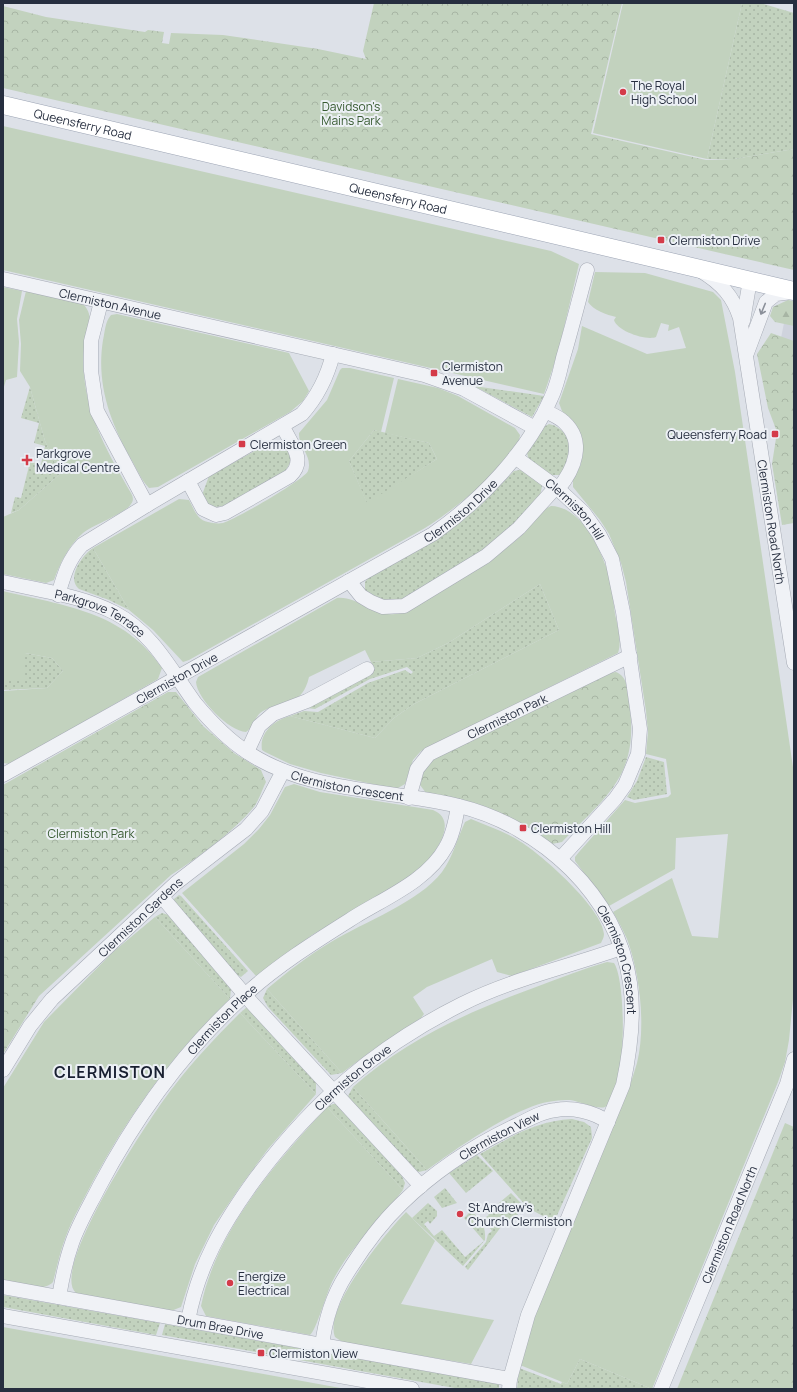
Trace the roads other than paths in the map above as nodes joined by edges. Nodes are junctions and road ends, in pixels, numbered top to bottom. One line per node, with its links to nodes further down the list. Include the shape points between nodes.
1 (3, 106): 2 (main road, Queensferry Road)
2 (692, 267): 5 (main road, Queensferry Road); 8 (street, Clermiston Road North, via 711,277 727,292 737,307)
3 (587, 270): 11 (street, Clermiston Drive, via 555,386)
4 (3, 279): 7 (street, Clermiston Avenue)
5 (750, 280): 6 (main road, Queensferry Road); 8 (street, Clermiston Road North)
6 (794, 291): 10 (street, Clermiston Road North, one-way to 10, via 776,294 766,302 748,345)
7 (101, 302): 9 (street, Clermiston Avenue); 17 (street, via 92,342 91,371 97,411)
8 (742, 328): 10 (street, Clermiston Road North)
9 (333, 354): 12 (street, via 327,377 316,398 302,414); 13 (street, Clermiston Avenue, via 444,381 464,389)
10 (746, 357): 22 (street, Clermiston Road North)
11 (545, 411): 13 (street, Clermiston Drive); 16 (street, via 563,421 570,428 575,440 574,463 565,480)
12 (283, 427): 15 (street); 15 (street, via 298,457 297,470 225,513 216,515 203,508)
13 (535, 428): 14 (street, Clermiston Drive)
14 (515, 457): 16 (street, Clermiston Hill); 18 (street, Clermiston Drive, via 497,480 460,516)
15 (188, 481): 17 (street)
16 (557, 488): 18 (street, via 519,528 492,551 404,606 383,607 371,602 361,596); 21 (street, Clermiston Hill, via 584,513 612,559)
17 (147, 505): 20 (street, via 82,545 73,554 66,565)
18 (349, 581): 24 (street, Clermiston Drive)
19 (3, 582): 20 (street, Parkgrove Terrace)
20 (58, 594): 24 (street, Parkgrove Terrace, via 104,608 128,621 150,640)
21 (630, 656): 28 (street, Clermiston Park, via 429,754 417,769); 30 (street, Clermiston Hill, via 640,729 635,764 618,796)
22 (794, 663)
23 (367, 669): 25 (street, via 307,701 274,714 259,726)
24 (177, 676): 25 (street, Clermiston Crescent, via 216,728); 27 (street, Clermiston Drive)
25 (247, 752): 26 (street, Clermiston Crescent)
26 (283, 771): 28 (street, Clermiston Crescent, via 327,783); 31 (street, Clermiston Gardens, via 262,811 246,829 197,866)
27 (3, 775)
28 (409, 798): 29 (street, Clermiston Crescent)
29 (458, 806): 30 (street, Clermiston Crescent, via 486,814 520,829); 33 (street, Clermiston Place, via 447,846 424,874 312,944)
30 (560, 859): 32 (street, Clermiston Crescent, via 576,874 591,894 604,913)
31 (162, 897): 33 (street); 35 (street, Clermiston Gardens, via 52,999 30,1026)
32 (621, 948): 36 (street, Clermiston Grove, via 540,974 462,1004 372,1059); 37 (street, Clermiston Crescent, via 630,982 629,1053 623,1085)
33 (246, 994): 36 (street); 40 (street, Clermiston Place, via 199,1042 164,1085 113,1160 72,1243)
34 (794, 1059): 46 (street, Clermiston Road North, via 787,1084)
35 (3, 1070)
36 (334, 1090): 38 (street); 42 (street, Clermiston Grove, via 296,1128 238,1202 205,1262)
37 (608, 1122): 38 (street, Clermiston View, via 600,1116 580,1110 556,1110 537,1115 466,1152); 44 (street, Clermiston Crescent, via 528,1315)
38 (421, 1186): 43 (street, Clermiston View, via 379,1228 346,1275 330,1306)
39 (3, 1287): 40 (street, Drum Brae Drive)
40 (58, 1297): 42 (street, Drum Brae Drive)
41 (3, 1316): 45 (street)
42 (188, 1321): 43 (street, Drum Brae Drive)
43 (322, 1346): 44 (street, Drum Brae Drive)
44 (509, 1384)
45 (412, 1389)
46 (661, 1389)

